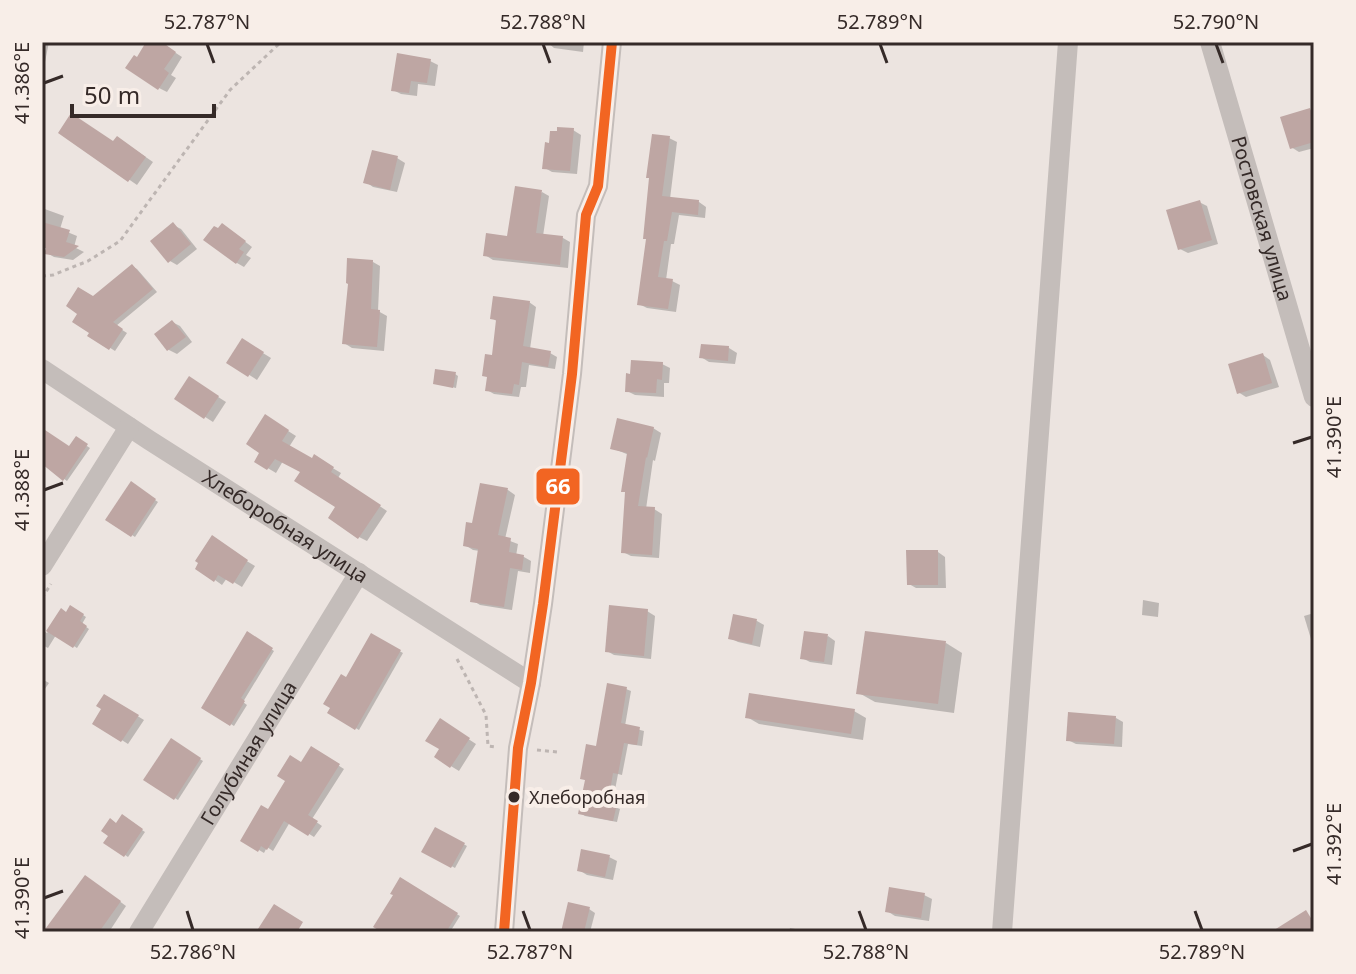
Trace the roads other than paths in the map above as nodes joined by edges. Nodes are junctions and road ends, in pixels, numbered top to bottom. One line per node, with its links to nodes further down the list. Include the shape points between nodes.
1 (612, 42): 9 (street, via 598,186 586,215 572,374)
2 (1068, 42): 12 (street)
3 (1210, 42): 5 (street, Ростовская улица)
4 (42, 369): 6 (street, Хлеборобная улица)
5 (1314, 397)
6 (129, 427): 7 (street); 8 (street, Хлеборобная улица)
7 (42, 566)
8 (359, 573): 9 (street, Хлеборобная улица); 10 (street, Голубиная улица)
9 (531, 683): 11 (street, via 518,748)
10 (139, 932)
11 (504, 932)
12 (1002, 932)

